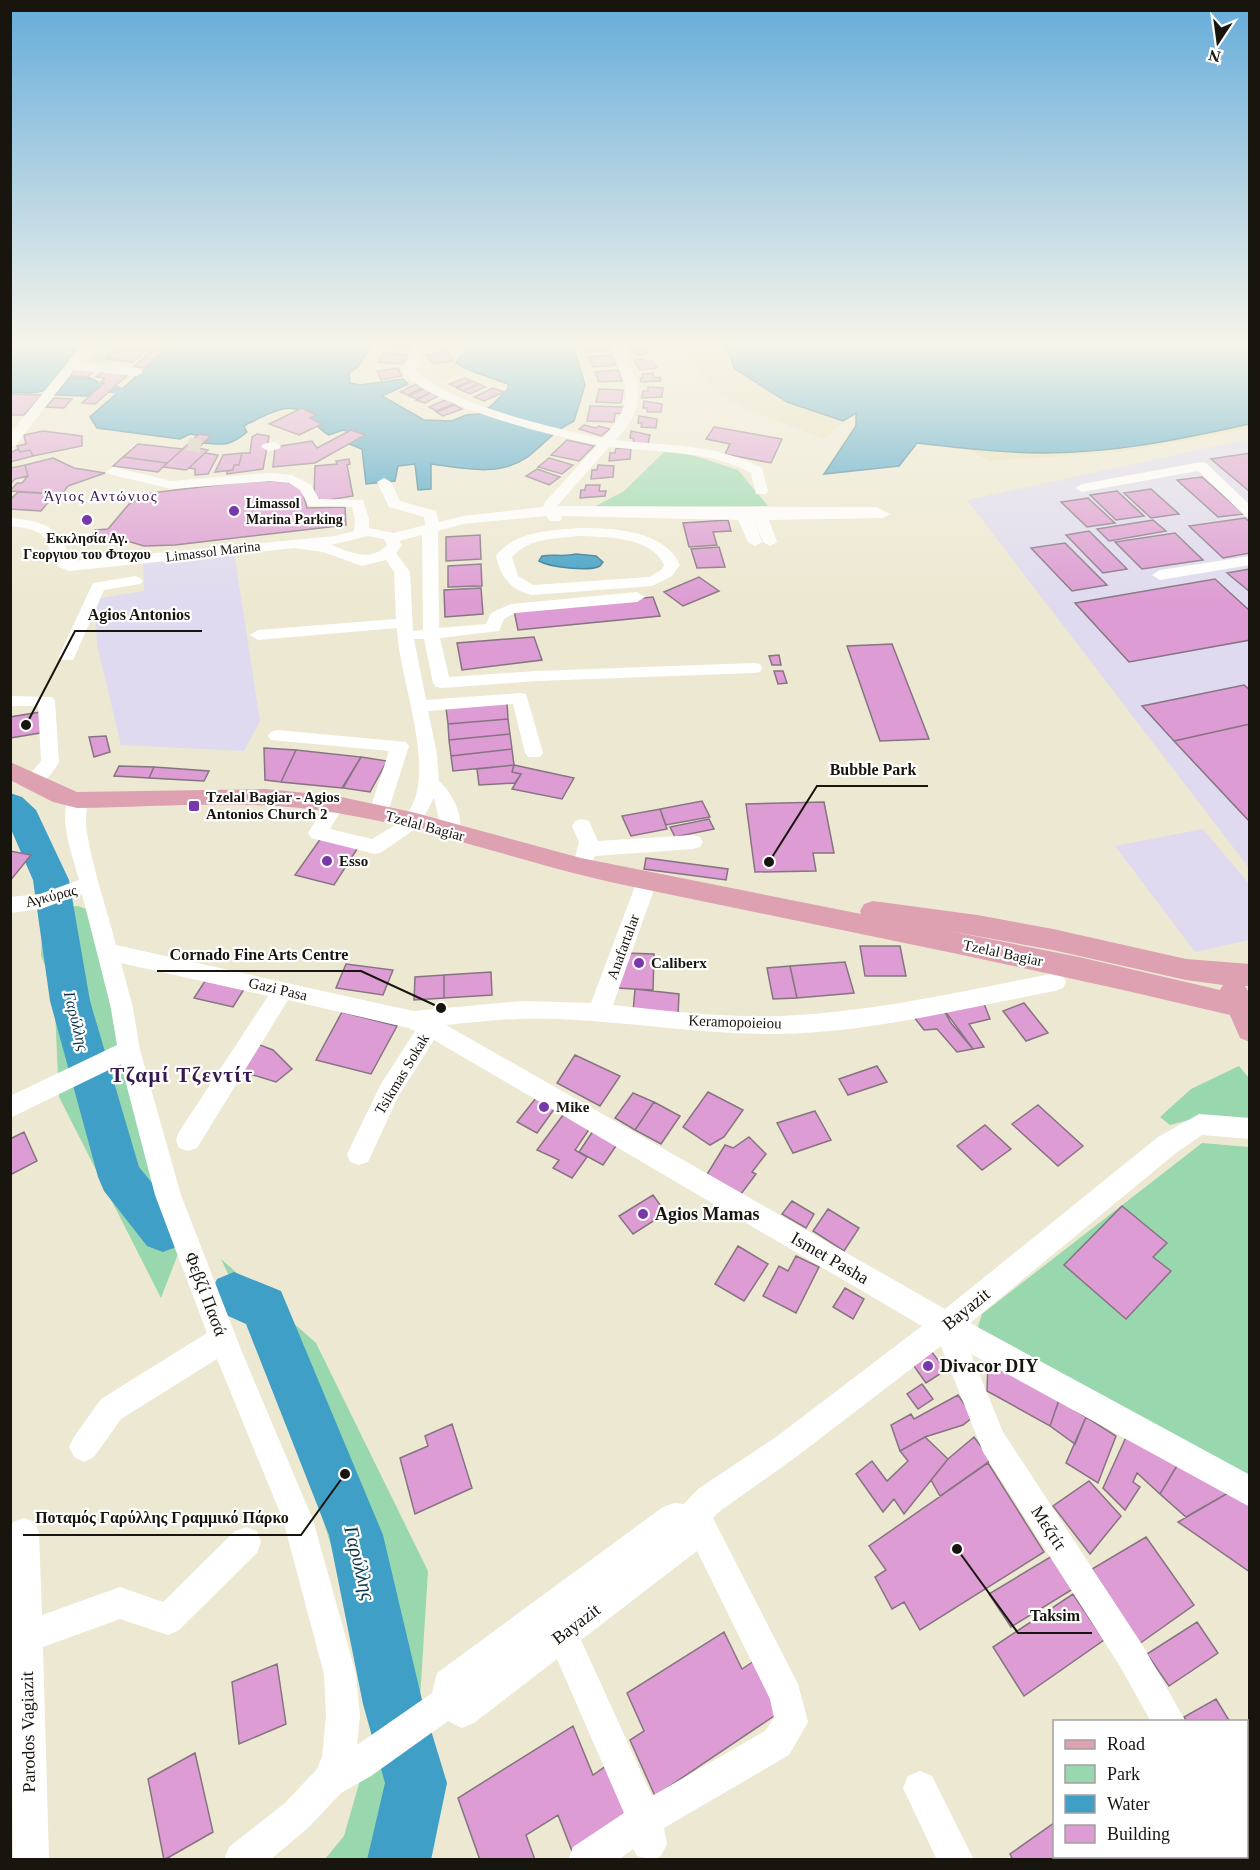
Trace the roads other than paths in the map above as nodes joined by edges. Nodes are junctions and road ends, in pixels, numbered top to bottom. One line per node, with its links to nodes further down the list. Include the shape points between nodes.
1 (21, 429): 5 (street)
2 (556, 429): 4 (street)
3 (617, 429): 4 (street)
4 (606, 442): 9 (street, via 700,449 757,471); 15 (street, via 550,505)
5 (10, 443)
6 (114, 471): 17 (street, via 171,485 269,477 292,479 306,488 314,503 358,503 362,519)
7 (384, 482): 16 (street, via 394,504 431,513)
8 (1082, 488): 11 (street, via 1201,466)
9 (761, 491)
10 (877, 513): 12 (street)
11 (1250, 513)
12 (759, 514): 13 (street); 15 (street); 22 (street)
13 (743, 515): 15 (street); 21 (street)
14 (10, 522): 20 (street, via 38,526)
15 (558, 522): 15 (street, via 511,547 504,556 507,572 517,585 532,590 652,580 667,573 672,565 663,551 629,535); 16 (street, via 486,516)
16 (433, 527): 19 (street); 31 (street, via 429,533)
17 (355, 535): 19 (street, Limassol Marina, via 378,532); 23 (street, Limassol Marina); 25 (street, via 341,546)
18 (91, 536): 20 (street)
19 (392, 538): 24 (street, via 394,547)
20 (54, 540): 23 (street, Limassol Marina, via 66,572 279,538)
21 (755, 542)
22 (770, 542)
23 (294, 543): 25 (street, Limassol Marina)
24 (388, 554): 25 (street, Limassol Marina, via 362,561); 30 (street, via 402,572)
25 (343, 555)
26 (1250, 560): 27 (street)
27 (1161, 575)
28 (135, 581): 33 (street, via 98,586)
29 (637, 597): 31 (street, via 511,609 497,616 493,628)
30 (404, 630): 31 (street); 32 (street, via 386,623); 38 (street)
31 (431, 633): 35 (street, via 442,683)
32 (258, 635)
33 (67, 656)
34 (754, 668): 35 (street)
35 (484, 680): 37 (street)
36 (10, 701): 42 (street, via 46,700 50,762)
37 (488, 701): 38 (street); 40 (street, via 520,698)
38 (420, 706): 43 (street)
39 (277, 736): 46 (street, via 400,746)
40 (534, 753)
41 (10, 770): 42 (main road)
42 (33, 781): 44 (main road)
43 (430, 783): 47 (street); 49 (street, via 441,790)
44 (77, 800): 45 (main road, Tzelal Bagiar, via 266,797); 53 (street, Φεβζί Πασά)
45 (336, 804): 46 (main road, Tzelal Bagiar); 47 (street, via 318,833 375,847)
46 (379, 813): 47 (main road, Tzelal Bagiar)
47 (412, 821): 49 (main road, Tzelal Bagiar)
48 (582, 826): 51 (street, via 589,842)
49 (450, 832): 51 (main road, Tzelal Bagiar)
50 (693, 842): 51 (street)
51 (585, 858): 52 (main road, Tzelal Bagiar)
52 (647, 881): 54 (main road, Tzelal Bagiar); 60 (street, Anafartalar)
53 (83, 888): 55 (street, Αγκύρας, via 41,901); 56 (street, Φεβζί Πασά)
54 (767, 904): 57 (main road, Tzelal Bagiar, via 952,920 1199,972); 61 (main road, Tzelal Bagiar, via 1079,969)
55 (10, 905)
56 (107, 950): 59 (street, Gazi Pasa); 63 (street, Φεβζί Πασά, via 122,1008)
57 (1239, 975): 61 (main road)
58 (1055, 982): 60 (street, Keramopoieiou, via 861,1017 786,1024 740,1025)
59 (283, 990): 62 (street, Gazi Pasa); 66 (street)
60 (599, 1013): 62 (street, Keramopoieiou, via 508,1010)
61 (1246, 1014)
62 (422, 1024): 67 (street, Tsikmas Sokak); 68 (street, Ismet Pasha)
63 (118, 1055): 64 (street); 69 (street, Φεβζί Πασά)
64 (10, 1108)
65 (1250, 1129): 68 (street, Bayazit, via 1199,1124)
66 (188, 1140)
67 (359, 1154)
68 (946, 1325): 71 (street, Ismet Pasha); 72 (street, Bayazit, via 786,1447 709,1500); 77 (street, Μεζτίτ, via 993,1442)
69 (223, 1339): 70 (street, via 111,1409); 78 (street, Φεβζί Πασά, via 298,1520 338,1666 342,1732 339,1757)
70 (84, 1447)
71 (1250, 1492)
72 (693, 1517): 75 (street, Bayazit, via 690,1537); 80 (street, via 786,1696 791,1722 777,1743)
73 (24, 1533): 76 (street, Parodos Vagiazit)
74 (246, 1542): 76 (street, via 168,1619 120,1603)
75 (558, 1622): 78 (street, Bayazit, via 462,1711 447,1702); 80 (street)
76 (26, 1637): 81 (street, Parodos Vagiazit)
77 (1169, 1720)
78 (329, 1781): 82 (street, Bayazit, via 297,1815)
79 (920, 1788): 84 (street)
80 (647, 1832): 83 (street)
81 (31, 1860)
82 (242, 1860)
83 (586, 1860)
84 (956, 1860)

